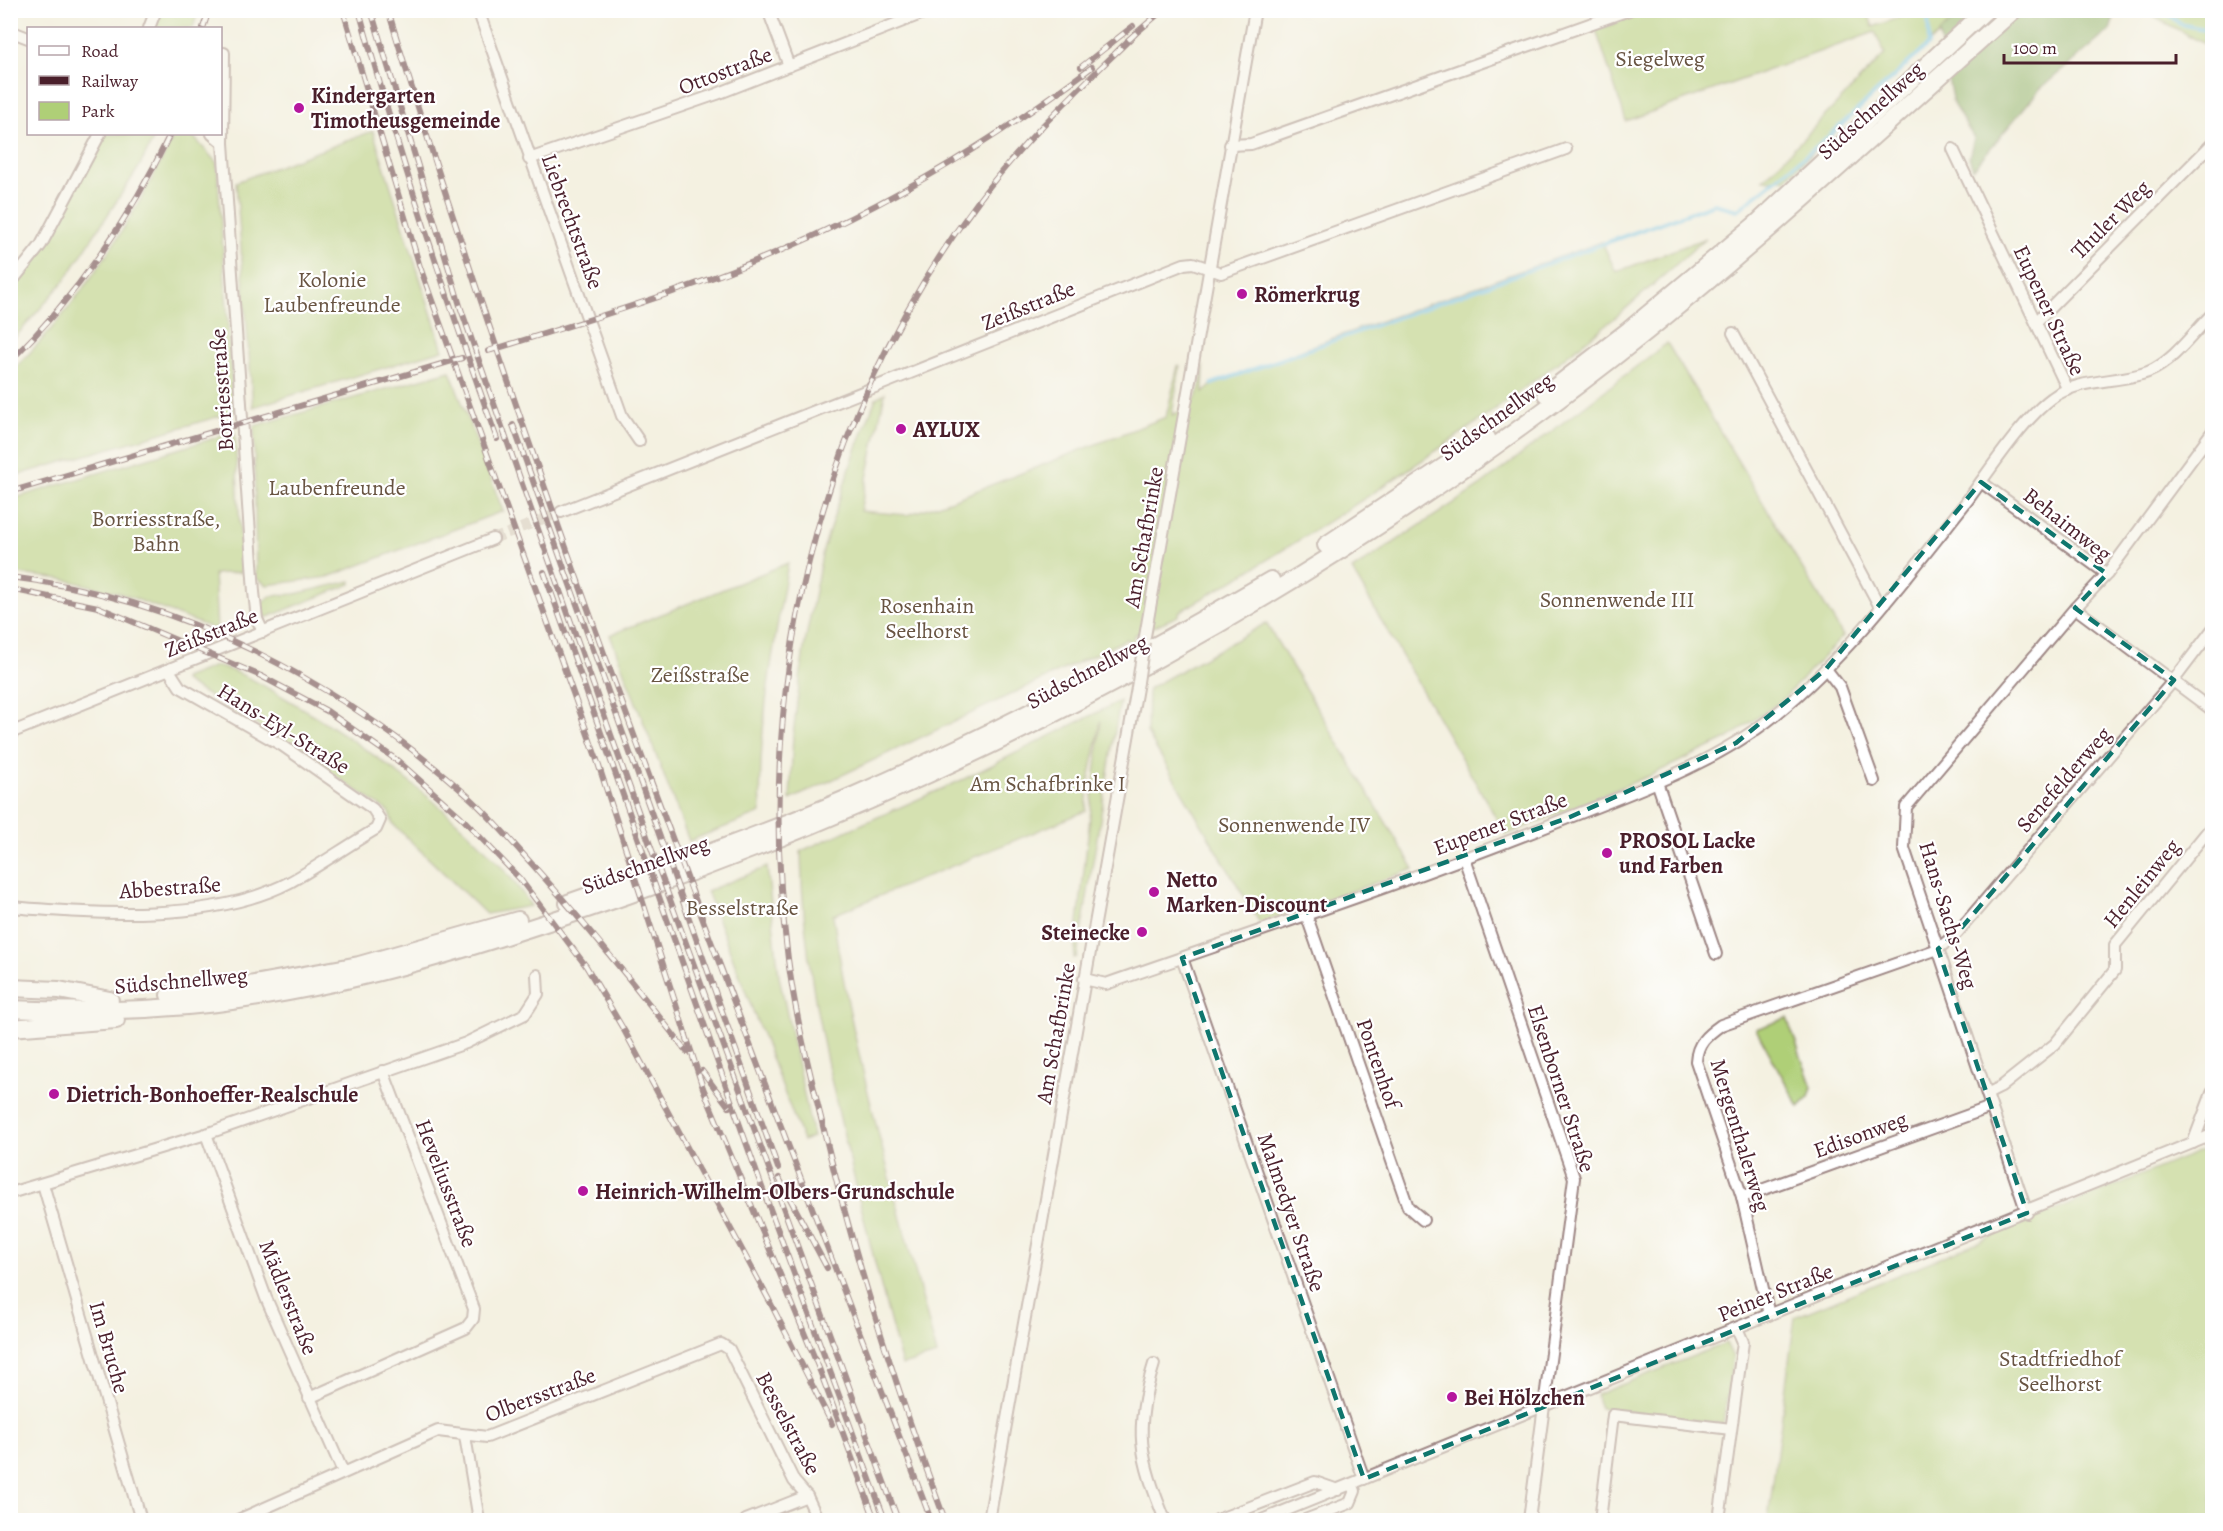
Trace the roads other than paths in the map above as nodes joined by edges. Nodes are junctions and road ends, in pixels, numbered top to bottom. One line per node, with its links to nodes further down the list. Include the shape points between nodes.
1 (156, 10): 9 (street)
2 (478, 10): 21 (street, Liebrechtstraße)
3 (768, 10): 13 (street)
4 (931, 10): 13 (street, Ottostraße)
5 (1255, 10): 18 (street, Am Schafbrinke)
6 (1629, 10): 18 (street, via 1260,141)
7 (1986, 10): 56 (highway, Südschnellweg, via 1737,240 1512,420 1285,572 1092,682 849,797 690,861 539,914 302,977)
8 (2014, 10): 58 (highway, Südschnellweg, via 1888,126 1700,288 1528,422 1406,508 1169,654 931,774 694,872 437,957 304,989)
9 (149, 27)
10 (10, 31): 11 (street)
11 (27, 38)
12 (224, 53): 16 (street, Borriesstraße)
13 (789, 66): 21 (street, Ottostraße)
14 (99, 135): 23 (street, via 41,245)
15 (213, 135): 16 (street)
16 (223, 143): 37 (street, Borriesstraße, via 254,592)
17 (2212, 144): 25 (street, Thuler Weg)
18 (1230, 145): 22 (street, Am Schafbrinke)
19 (1566, 149): 22 (street, via 1221,273)
20 (1953, 149): 25 (street, Eupener Straße)
21 (530, 159): 29 (street, Liebrechtstraße, via 622,416)
22 (1209, 268): 31 (street, Zeißstraße, via 1184,264); 54 (street, Am Schafbrinke, bridge)
23 (10, 284)
24 (2212, 314): 27 (street, via 2149,372)
25 (2036, 322): 27 (street, Eupener Straße)
26 (1733, 333): 34 (street)
27 (2068, 390): 30 (street, Eupener Straße, via 2040,409)
28 (2212, 432): 33 (street)
29 (639, 441)
30 (1981, 482): 33 (street, Behaimweg); 34 (street, Eupener Straße)
31 (561, 512)
32 (493, 539): 37 (street, Zeißstraße)
33 (2108, 574): 35 (street, Behaimweg)
34 (1880, 607): 38 (street, Eupener Straße)
35 (2075, 608): 40 (street); 50 (street, Hans-Sachs-Weg, via 1906,807 1904,848)
36 (2212, 630): 40 (street, Senefelderweg)
37 (263, 632): 39 (street, Zeißstraße)
38 (1826, 669): 43 (street, via 1840,687); 44 (street, Eupener Straße, via 1774,716 1736,743)
39 (169, 670): 42 (street, Zeißstraße); 45 (street, Hans-Eyl-Straße, via 180,687 283,746 373,809)
40 (2174, 680): 41 (street); 50 (street, Senefelderweg, via 1957,933)
41 (2212, 710)
42 (10, 733)
43 (1874, 781)
44 (1657, 782): 47 (street, Eupener Straße); 51 (street)
45 (380, 820): 48 (street, Abbestraße, via 376,829 289,883 226,903 128,911)
46 (2212, 826): 63 (street, Henleinweg, via 2115,945 2115,970 2055,1044 2001,1088)
47 (1464, 858): 49 (street, Eupener Straße); 78 (street, Elsenborner Straße, via 1574,1178)
48 (10, 907)
49 (1306, 914): 52 (street, Eupener Straße); 72 (street, Pontenhof, via 1408,1207)
50 (1938, 949): 63 (street, Hans-Sachs-Weg); 70 (street, Mergenthalerweg, via 1721,1025 1706,1036 1697,1049 1696,1061)
51 (1716, 954)
52 (1182, 958): 54 (street, Eupener Straße, via 1106,984); 82 (street, Malmedyer Straße)
53 (537, 975): 61 (street, via 538,994 525,1014 466,1043)
54 (1084, 979): 91 (street, Am Schafbrinke)
55 (10, 988): 56 (highway, via 59,990)
56 (110, 1000): 57 (highway, Südschnellweg)
57 (10, 1002)
58 (215, 1003): 59 (highway, Südschnellweg, via 76,1011); 60 (highway, via 159,1015)
59 (10, 1009)
60 (10, 1028)
61 (383, 1071): 65 (street); 77 (street, Heveliusstraße, via 474,1309 473,1319 466,1328)
62 (2212, 1093): 67 (street)
63 (1987, 1094): 64 (street, Hans-Sachs-Weg)
64 (1991, 1107): 70 (street, Edisonweg); 71 (street, Hans-Sachs-Weg)
65 (206, 1134): 68 (street); 77 (street, Mädlerstraße, via 266,1298)
66 (2212, 1135): 67 (street, Peiner Straße)
67 (2193, 1143): 71 (street, Peiner Straße)
68 (43, 1184): 69 (street); 86 (street, Im Bruche)
69 (10, 1193)
70 (1742, 1197): 73 (street, Mergenthalerweg)
71 (2027, 1212): 73 (street, Peiner Straße)
72 (1423, 1220)
73 (1769, 1315): 74 (street, Peiner Straße)
74 (1737, 1328): 78 (street, Peiner Straße); 79 (street, via 1743,1342)
75 (725, 1345): 80 (street, Olbersstraße, via 487,1437); 85 (street, Besselstraße, via 794,1481)
76 (1154, 1364): 92 (street, via 1145,1395 1141,1450)
77 (309, 1398): 81 (street, Mädlerstraße)
78 (1544, 1408): 82 (street, Peiner Straße); 96 (street, Elsenborner Straße)
79 (1731, 1429): 97 (street, via 1614,1415); 98 (street)
80 (465, 1436): 81 (street, Olbersstraße, via 438,1431); 88 (street)
81 (343, 1472): 87 (street, Olbersstraße)
82 (1364, 1479): 83 (street, Peiner Straße)
83 (1352, 1484): 84 (street, Peiner Straße); 95 (street, via 1355,1491 1350,1503)
84 (1338, 1490): 93 (street, via 1315,1482); 94 (street, Peiner Straße)
85 (807, 1496): 89 (street); 90 (street, Besselstraße)
86 (141, 1521)
87 (238, 1521)
88 (479, 1521)
89 (746, 1521)
90 (818, 1521)
91 (989, 1521)
92 (1165, 1521)
93 (1217, 1521)
94 (1262, 1521)
95 (1305, 1521)
96 (1529, 1521)
97 (1600, 1521)
98 (1719, 1521)

